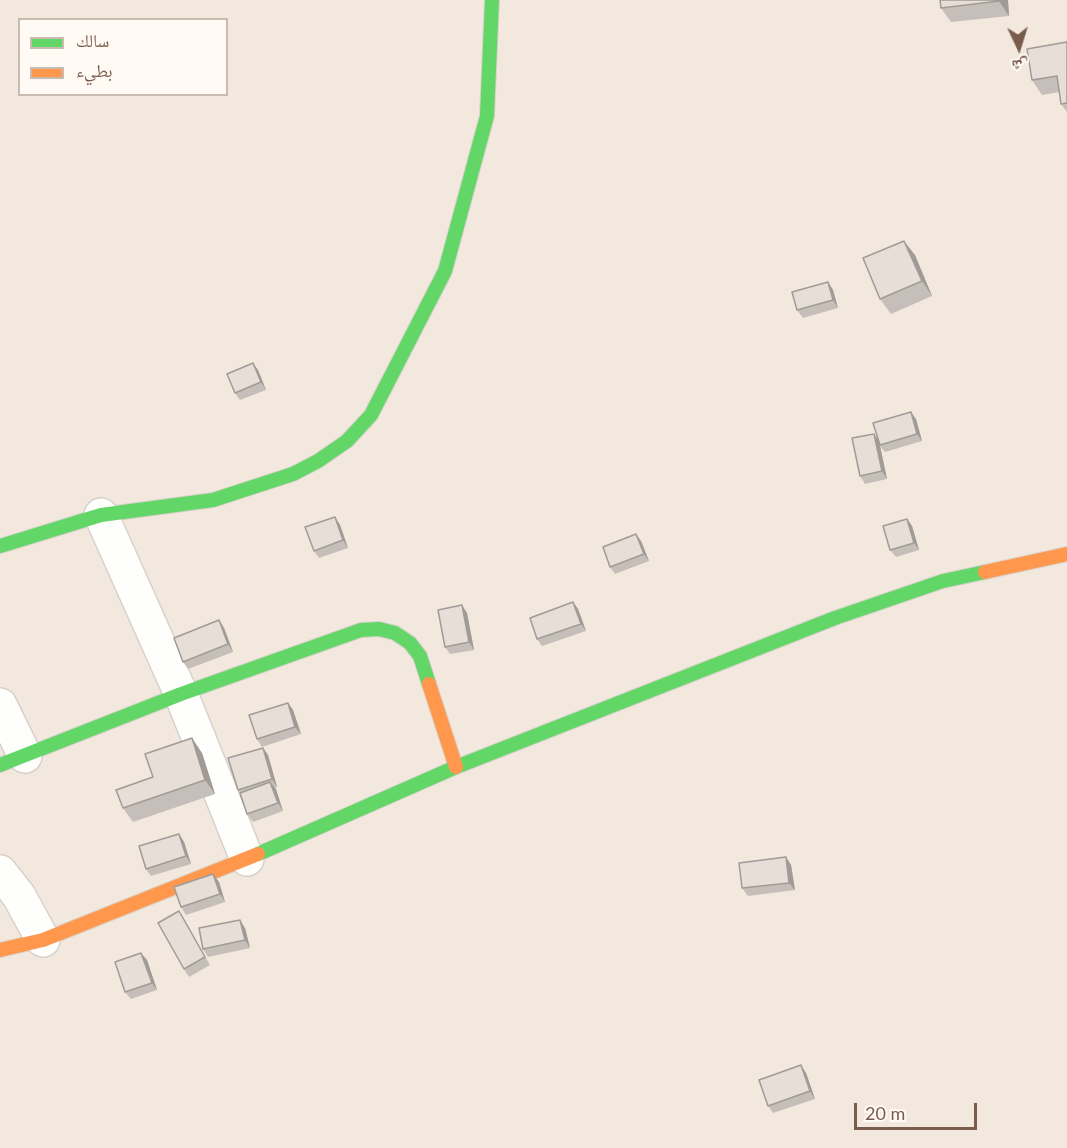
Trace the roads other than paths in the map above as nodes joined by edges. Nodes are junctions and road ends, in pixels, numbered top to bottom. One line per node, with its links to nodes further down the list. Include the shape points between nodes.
1 (492, 0): 2 (street, via 486,116 445,270 371,415 347,441 293,474 213,500)
2 (101, 515): 3 (street); 5 (street)
3 (0, 546)
4 (1067, 554): 8 (street, via 943,581 835,618)
5 (181, 694): 7 (street); 8 (street, via 361,630 395,633 420,656); 9 (street)
6 (0, 705): 7 (street)
7 (12, 760)
8 (456, 766): 9 (street)
9 (247, 859): 11 (street)
10 (0, 873): 11 (street, via 19,896)
11 (43, 940): 12 (street)
12 (0, 950)

